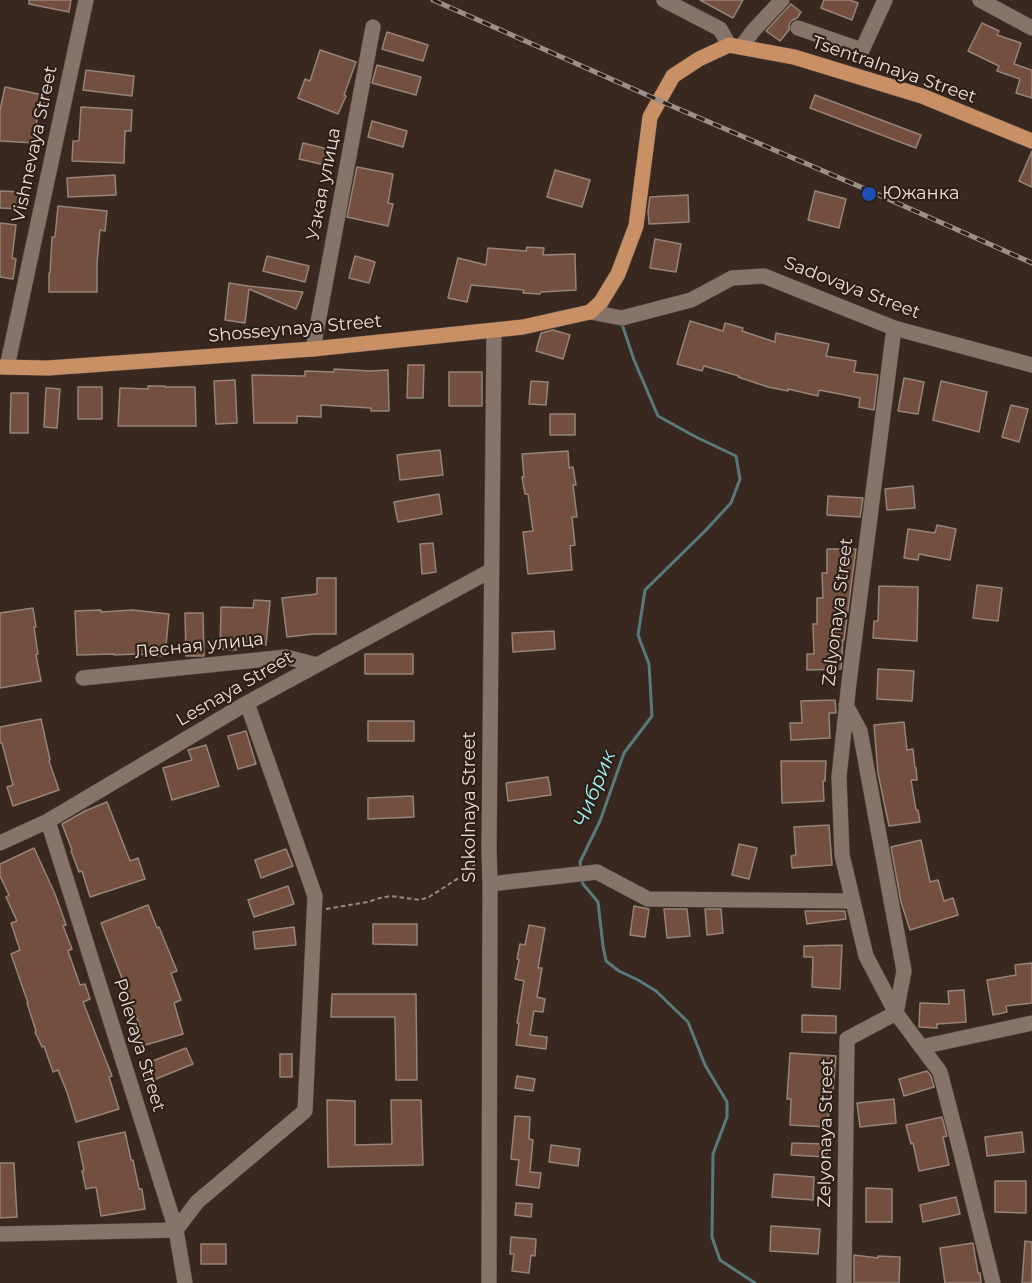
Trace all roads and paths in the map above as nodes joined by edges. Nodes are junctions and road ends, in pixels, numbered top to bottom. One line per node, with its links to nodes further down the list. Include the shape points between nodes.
1 (86, 0): 16 (street, Vishnevaya Street)
2 (664, 0): 9 (street, via 720,29)
3 (782, 0): 9 (street)
4 (885, 0): 7 (street, via 862,50)
5 (980, 0): 8 (street)
6 (373, 27): 14 (street, Узкая улица)
7 (798, 28)
8 (1032, 28)
9 (735, 46): 10 (main road, Tsentralnaya Street, via 794,57 922,96); 11 (main road, via 699,59 673,76 650,117 636,226 618,274)
10 (1032, 141)
11 (590, 312): 12 (street, Sadovaya Street, via 622,318 691,300 732,278 764,276); 13 (main road, Shosseynaya Street)
12 (894, 328): 15 (street, Sadovaya Street); 21 (street, Zelyonaya Street)
13 (494, 331): 14 (main road, Shosseynaya Street); 17 (street, Shkolnaya Street)
14 (313, 349): 16 (main road, Shosseynaya Street, via 48,368)
15 (1032, 364)
16 (3, 367)
17 (490, 571): 18 (street, Lesnaya Street); 24 (street, Shkolnaya Street)
18 (317, 665): 19 (street, Лесная улица, via 286,657); 20 (street, Lesnaya Street)
19 (83, 678)
20 (247, 703): 22 (street, Lesnaya Street); 27 (street, via 315,896)
21 (846, 705): 26 (street, Zelyonaya Street, via 839,777 842,855); 28 (street, via 860,731 904,971)
22 (48, 821): 23 (street, Lesnaya Street); 31 (street, Polevaya Street)
23 (0, 843)
24 (489, 849): 25 (street, Shkolnaya Street); 27 (path, via 468,872 429,897 420,900 391,896)
25 (490, 884): 26 (street, via 597,872 648,899); 34 (street, Shkolnaya Street)
26 (853, 901): 28 (street, Zelyonaya Street, via 866,956)
27 (314, 911): 31 (street, via 305,1111 197,1202)
28 (896, 1013): 30 (street, Zelyonaya Street); 35 (street, Zelyonaya Street, via 847,1039)
29 (1032, 1023): 30 (street)
30 (921, 1047): 36 (street, Zelyonaya Street, via 940,1072)
31 (176, 1230): 32 (street); 33 (street, Polevaya Street)
32 (0, 1234)
33 (184, 1283)
34 (489, 1283)
35 (844, 1283)
36 (993, 1283)

